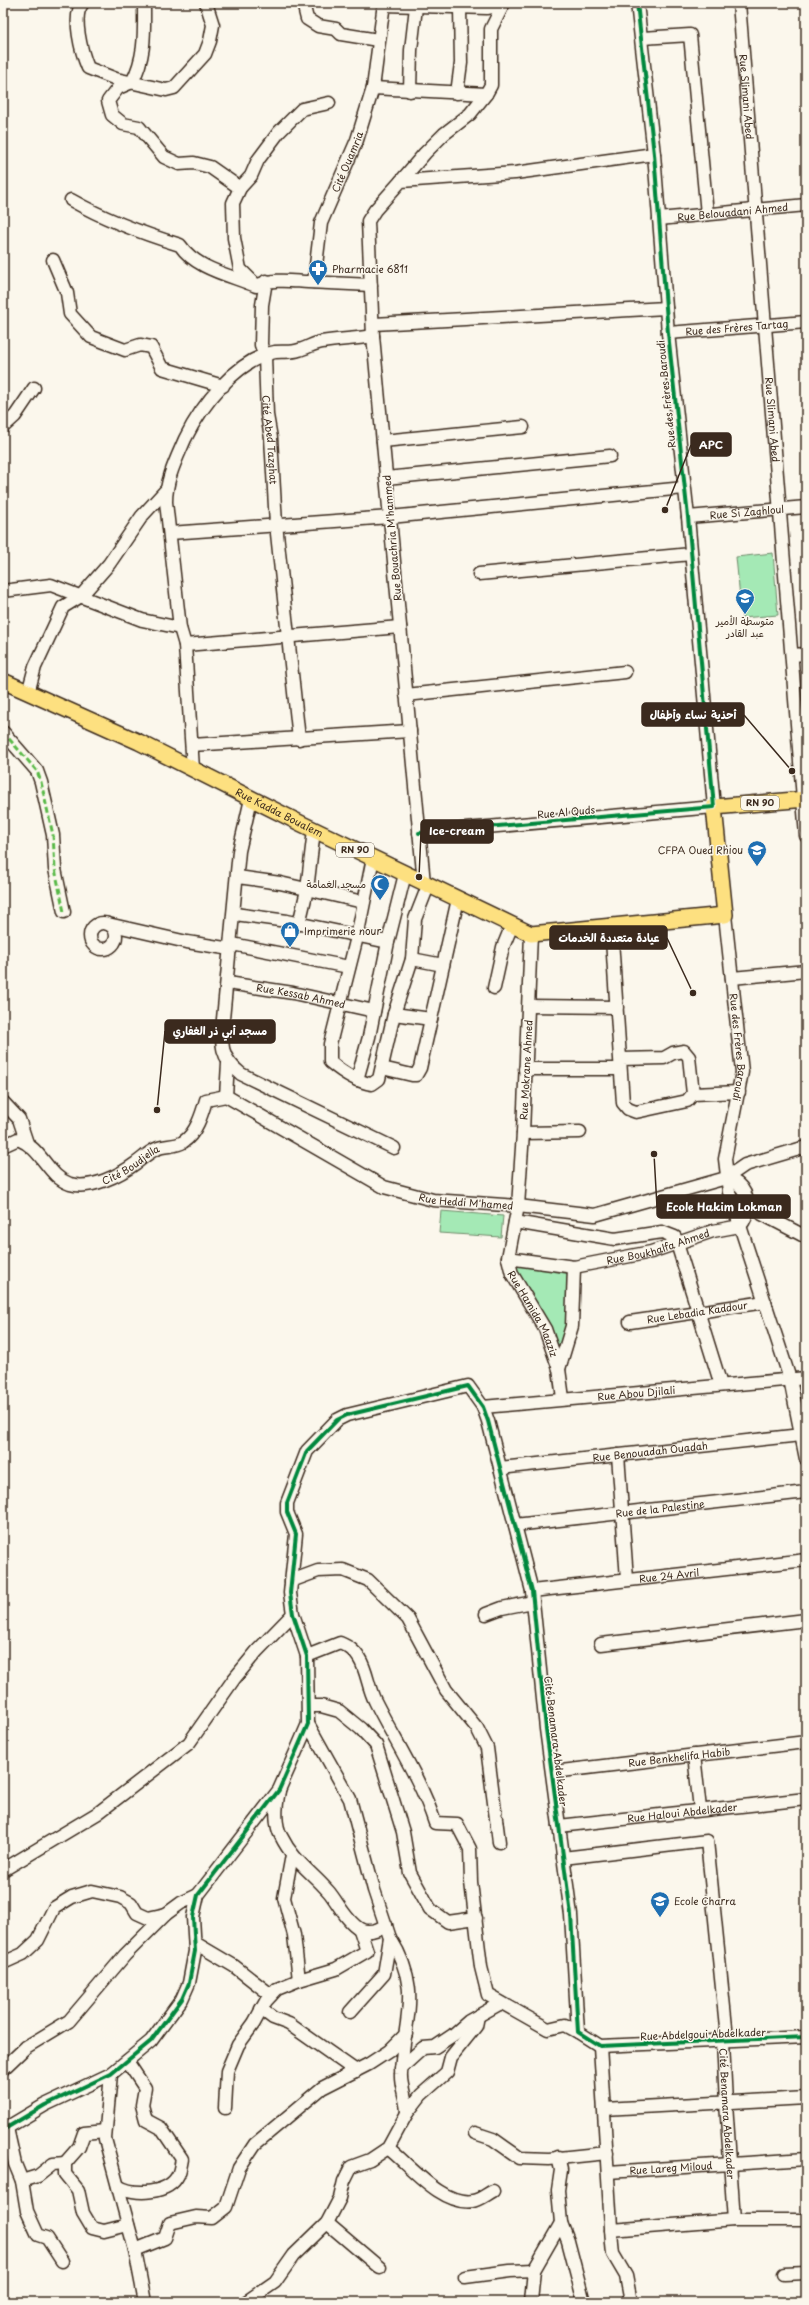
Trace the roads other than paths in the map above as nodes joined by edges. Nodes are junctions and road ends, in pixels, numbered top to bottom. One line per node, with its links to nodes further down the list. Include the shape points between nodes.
1 (83, 3): 13 (street, via 77,20 81,52 88,68)
2 (144, 3): 13 (street, via 143,56)
3 (206, 3): 13 (street, via 213,26 210,41 205,54 186,76 174,88 166,90)
4 (303, 3): 12 (street, via 307,19 318,26 336,30 341,34)
5 (637, 3): 11 (street, Rue des Frères Baroudi)
6 (739, 3): 24 (street, Rue Slimani Abed)
7 (384, 4): 9 (street); 12 (street, Cité Ouamria)
8 (503, 4): 10 (street, via 487,8); 17 (street, via 491,29 491,85)
9 (416, 7): 10 (street); 15 (street, via 410,50)
10 (460, 8): 16 (street, via 461,63)
11 (642, 38): 19 (street, Rue des Frères Baroudi); 25 (street, via 690,35)
12 (378, 40): 14 (street, Cité Ouamria)
13 (132, 82): 21 (street, via 118,88 108,100 112,115 123,124 139,127 164,157 179,164 194,163 210,167)
14 (373, 88): 15 (street); 28 (street, Cité Ouamria, via 357,140 321,223)
15 (410, 91): 16 (street)
16 (457, 93): 17 (street)
17 (486, 94): 20 (street, Rue Bouachria M'hammed, via 470,114 444,134)
18 (329, 103): 21 (street, via 302,110 290,120 269,143)
19 (654, 154): 20 (street, via 515,172); 26 (street, Rue des Frères Baroudi)
20 (401, 181): 30 (street, Rue Bouachria M'hammed, via 368,221)
21 (240, 188): 29 (street, via 233,203 234,238 240,269)
22 (71, 200): 29 (street, via 109,221 180,245 187,256 206,266)
23 (806, 205): 24 (street, Rue Belouadani Ahmed)
24 (756, 209): 25 (street, Rue Belouadani Ahmed); 33 (street, Rue Slimani Abed)
25 (707, 214): 26 (street, Rue Belouadani Ahmed)
26 (659, 219): 31 (street, Rue des Frères Baroudi)
27 (53, 260): 37 (street, via 67,293 70,314 91,337 125,350 140,345 151,347 162,368)
28 (314, 282): 29 (street, via 288,279); 30 (street)
29 (261, 284): 36 (street, Cité Abed Tazghat, via 261,345)
30 (371, 285): 34 (street, Rue Bouachria M'hammed)
31 (666, 308): 34 (street); 35 (street, Rue des Frères Baroudi)
32 (806, 322): 33 (street, Rue des Frères Tartag)
33 (766, 326): 35 (street, Rue des Frères Tartag); 47 (street, Rue Slimani Abed)
34 (373, 330): 36 (street, via 321,342 298,351 274,352); 41 (street, Rue Bouachria M'hammed)
35 (668, 333): 44 (street, Rue des Frères Baroudi)
36 (265, 356): 37 (street, via 245,367); 50 (street, Cité Abed Tazghat)
37 (222, 386): 45 (street, via 210,398 188,434 171,470)
38 (34, 388): 40 (street, via 15,416)
39 (523, 426): 41 (street)
40 (3, 427)
41 (383, 441): 43 (street, Rue Bouachria M'hammed)
42 (610, 456): 43 (street)
43 (386, 478): 49 (street, Rue Bouachria M'hammed)
44 (684, 488): 48 (street, Rue des Frères Baroudi); 49 (street)
45 (166, 490): 51 (street); 55 (street, via 142,516 109,564)
46 (806, 507): 47 (street, Rue Si Zaghloul)
47 (781, 509): 48 (street, Rue Si Zaghloul); 61 (street, Rue Slimani Abed)
48 (688, 516): 52 (street, Rue des Frères Baroudi)
49 (390, 517): 50 (street); 56 (street, Rue Bouachria M'hammed)
50 (276, 524): 51 (street); 58 (street, Cité Abed Tazghat)
51 (170, 532): 57 (street)
52 (691, 554): 53 (street); 73 (street, Rue des Frères Baroudi)
53 (479, 574)
54 (3, 591): 55 (street, via 51,585)
55 (81, 596): 57 (street, via 142,620); 64 (street, via 64,608 35,667)
56 (400, 627): 58 (street); 65 (street, Rue Bouachria M'hammed)
57 (180, 628): 59 (street)
58 (290, 637): 59 (street); 68 (street, Cité Abed Tazghat)
59 (185, 645): 69 (street)
60 (806, 654): 61 (street)
61 (792, 655): 72 (street, Rue Slimani Abed)
62 (625, 672): 65 (street)
63 (3, 681): 64 (main road, Rue Kadda Boualem / RN 90)
64 (28, 693): 70 (main road, Rue Kadda Boualem / RN 90)
65 (406, 695): 67 (street, Rue Bouachria M'hammed)
66 (3, 732): 84 (street, via 37,771 41,782 53,835 55,869)
67 (410, 732): 68 (street); 75 (street, Rue Bouachria M'hammed)
68 (299, 739): 69 (street)
69 (192, 745): 70 (street)
70 (193, 769): 71 (main road, Rue Kadda Boualem / RN 90)
71 (251, 799): 74 (main road, Rue Kadda Boualem / RN 90); 79 (street, via 240,851)
72 (805, 799): 73 (main road, RN 90); 76 (street, Rue Slimani Abed)
73 (714, 807): 75 (street, Rue Al Quds); 86 (main road)
74 (314, 830): 77 (main road, Rue Kadda Boualem / RN 90); 81 (street)
75 (419, 833): 80 (street, Rue Bouachria M'hammed)
76 (806, 836)
77 (372, 858): 78 (main road, Rue Kadda Boualem / RN 90); 83 (street)
78 (405, 874): 80 (main road, Rue Kadda Boualem / RN 90); 93 (street)
79 (238, 877): 81 (street); 85 (street)
80 (426, 885): 82 (main road, Rue Kadda Boualem / RN 90); 95 (street, via 415,919)
81 (307, 890): 83 (street); 88 (street)
82 (458, 899): 89 (main road, Rue Kadda Boualem / RN 90); 96 (street)
83 (363, 902): 92 (street)
84 (64, 912)
85 (235, 914): 88 (street); 94 (street)
86 (725, 915): 90 (main road); 99 (street, Rue des Frères Baroudi)
87 (108, 924): 94 (street, via 187,942)
88 (299, 924): 92 (street)
89 (512, 925): 91 (main road, Rue Kadda Boualem / RN 90); 101 (street, via 503,947)
90 (611, 926): 91 (main road); 104 (street)
91 (531, 934): 103 (street, Rue Mokrane Ahmed)
92 (357, 937): 93 (street); 97 (street)
93 (388, 942): 105 (street)
94 (231, 946): 97 (street); 100 (street)
95 (412, 960): 96 (street); 106 (street)
96 (443, 965): 107 (street)
97 (349, 967): 102 (street)
98 (806, 971): 99 (street)
99 (732, 978): 113 (street, Rue des Frères Baroudi, via 742,1072)
100 (228, 983): 102 (street, Rue Kessab Ahmed, via 293,993); 108 (street, via 221,1040)
101 (494, 988)
102 (340, 1004): 105 (street, Rue Kessab Ahmed); 112 (street, via 330,1044 330,1062)
103 (529, 1006): 104 (street); 111 (street, Rue Mokrane Ahmed)
104 (617, 1007): 109 (street)
105 (374, 1011): 112 (street)
106 (394, 1014): 107 (street); 110 (street)
107 (431, 1019): 110 (street, via 418,1072 412,1075)
108 (228, 1063): 115 (street); 122 (street, via 241,1074)
109 (620, 1064): 111 (street); 114 (street, via 664,1058 684,1051 689,1057); 114 (street, via 623,1103 632,1111 687,1101)
110 (382, 1068): 112 (street, via 375,1083)
111 (525, 1070): 118 (street, Rue Mokrane Ahmed)
112 (357, 1080)
113 (739, 1092): 114 (street); 123 (street, Rue des Frères Baroudi, via 725,1159)
114 (693, 1094)
115 (226, 1096): 119 (street, Cité Boudjella, via 206,1100 193,1131 183,1143 157,1148 129,1167 82,1186 70,1184 59,1177); 125 (street, Rue Heddi M'hamed, via 384,1187 433,1200)
116 (3, 1102): 119 (street, Cité Boudjella, via 19,1119)
117 (580, 1132): 118 (street)
118 (523, 1133): 125 (street, Rue Mokrane Ahmed)
119 (27, 1142): 120 (street, via 18,1139)
120 (3, 1146)
121 (806, 1147): 123 (street, Rue Heddi M'hamed, via 745,1165)
122 (394, 1148)
123 (726, 1178): 124 (street, via 738,1184); 126 (street, Rue Heddi M'hamed); 128 (street, Rue des Frères Baroudi)
124 (746, 1201): 128 (street, via 748,1213); 130 (street, via 762,1214)
125 (518, 1206): 126 (street, Rue Heddi M'hamed); 127 (street, Rue Mokrane Ahmed)
126 (595, 1215): 129 (street)
127 (515, 1222): 129 (street); 133 (street, Rue Mokrane Ahmed)
128 (740, 1226): 132 (street, Rue Boukhalfa Ahmed, via 713,1231); 136 (street)
129 (594, 1234): 131 (street)
130 (806, 1237)
131 (615, 1239): 132 (street, via 662,1232 675,1237); 134 (street)
132 (678, 1243): 134 (street, Rue Boukhalfa Ahmed); 137 (street)
133 (508, 1258): 135 (street, Rue Boukhalfa Ahmed); 139 (street, Rue Hamida Maaziz, via 512,1274 545,1329)
134 (613, 1260): 135 (street, Rue Boukhalfa Ahmed)
135 (574, 1267): 139 (street, via 572,1326)
136 (765, 1302): 137 (street, Rue Lebadia Kaddour); 141 (street)
137 (698, 1312): 138 (street, Rue Lebadia Kaddour); 142 (street)
138 (630, 1322)
139 (559, 1369): 143 (street)
140 (806, 1378): 141 (street, Rue Abou Djilali)
141 (790, 1379): 142 (street, Rue Abou Djilali); 145 (street)
142 (721, 1385): 143 (street, Rue Abou Djilali)
143 (563, 1398): 144 (street, Rue Abou Djilali)
144 (483, 1407): 148 (street, Cité Benamara Abdelkader); 154 (street, Cité Benamara Abdelkader, via 468,1386 347,1415 337,1420 307,1451 287,1504 287,1512 296,1534)
145 (801, 1435): 146 (street, Rue Benouadah Ouadah); 147 (street)
146 (618, 1455): 148 (street, Rue Benouadah Ouadah); 150 (street)
147 (806, 1457)
148 (500, 1468): 151 (street, Cité Benamara Abdelkader)
149 (806, 1492): 150 (street, Rue de la Palestine)
150 (622, 1512): 151 (street, Rue de la Palestine); 153 (street)
151 (515, 1525): 155 (street, Cité Benamara Abdelkader)
152 (806, 1560): 153 (street, Rue 24 Avril)
153 (627, 1579): 155 (street, Rue 24 Avril)
154 (291, 1581): 156 (street); 170 (street, via 318,1571 343,1570 368,1580 408,1620 446,1690 477,1728 487,1748)
155 (532, 1596): 157 (street, Rue 24 Avril); 165 (street, Cité Benamara Abdelkader)
156 (293, 1614): 160 (street); 173 (street, via 234,1679 189,1742 98,1813)
157 (486, 1614)
158 (806, 1620): 159 (street)
159 (601, 1644)
160 (307, 1656): 161 (street); 176 (street, via 340,1643 353,1649 361,1660 374,1701 429,1805 435,1823 457,1824 470,1849)
161 (309, 1706): 162 (street); 176 (street, via 339,1711 376,1745 402,1832 410,1872 430,1909 448,1922)
162 (308, 1724): 166 (street); 177 (street, via 350,1799)
163 (806, 1742): 164 (street, Rue Benkhelifa Habib)
164 (694, 1755): 165 (street, Rue Benkhelifa Habib); 168 (street)
165 (553, 1772): 169 (street, Cité Benamara Abdelkader)
166 (279, 1790): 171 (street, via 276,1809 280,1835); 174 (street)
167 (806, 1798): 168 (street, Rue Haloui Abdelkader)
168 (700, 1809): 169 (street, Rue Haloui Abdelkader)
169 (559, 1826): 172 (street, Cité Benamara Abdelkader)
170 (499, 1842)
171 (292, 1855): 178 (street, via 328,1891); 182 (street, via 284,1898 294,1934)
172 (563, 1858): 188 (street, Cité Benamara Abdelkader, via 571,1915); 191 (street, Cité Benamara Abdelkader, via 706,1841 726,2027)
173 (3, 1870)
174 (198, 1895): 175 (street); 180 (street, via 193,1917)
175 (166, 1914): 181 (street, via 148,1918 136,1913 130,1903 120,1897 92,1891 72,1897 54,1908 38,1940 23,1954); 195 (street, via 126,1955 69,2021 26,2047)
176 (476, 1918): 184 (street, via 481,1967 488,1995)
177 (386, 1925): 178 (street, via 376,1931); 179 (street)
178 (360, 1930): 182 (street, via 367,1951 336,1969)
179 (390, 1938): 186 (street, via 384,1974); 189 (street, via 400,1954 408,1981 411,2002)
180 (195, 1943): 183 (street, via 234,1966); 193 (street, via 189,1983 182,2000 151,2041)
181 (3, 1963)
182 (299, 1980): 183 (street, via 277,1989)
183 (271, 1995): 185 (street)
184 (501, 2003): 187 (street); 188 (street, via 548,2029 566,2025)
185 (261, 2009): 196 (street, via 273,2018 289,2024); 200 (street, via 238,2045 227,2071)
186 (350, 2012)
187 (478, 2016): 194 (street, via 435,2047 423,2048); 202 (street, via 476,2026 451,2057 447,2072 421,2095)
188 (578, 2032): 192 (street)
189 (406, 2034): 194 (street); 196 (street, via 389,2051)
190 (806, 2037): 191 (street, Rue Abdelgoui Abdelkader)
191 (723, 2042): 192 (street, Rue Abdelgoui Abdelkader); 199 (street, Cité Benamara Abdelkader)
192 (600, 2046): 201 (street)
193 (127, 2061): 197 (street); 214 (street, via 145,2088 142,2105 146,2120 161,2128 182,2160 178,2176 165,2186 142,2192)
194 (401, 2068): 202 (street)
195 (3, 2069)
196 (356, 2071): 222 (street, via 322,2088 255,2144 239,2168 226,2207 212,2218 196,2217 170,2223 165,2238)
197 (111, 2074): 203 (street, via 45,2104); 204 (street)
198 (806, 2098): 199 (street)
199 (726, 2103): 201 (street); 211 (street, Cité Benamara Abdelkader)
200 (225, 2108)
201 (604, 2109): 207 (street)
202 (407, 2113): 206 (street)
203 (5, 2129): 213 (street)
204 (105, 2131): 210 (street, via 84,2133 79,2147); 214 (street)
205 (475, 2133): 208 (street, via 493,2138 520,2158)
206 (388, 2148): 215 (street, via 436,2190 453,2198 474,2201); 218 (street, via 370,2160 351,2167)
207 (607, 2153): 208 (street); 212 (street)
208 (558, 2157): 219 (street, via 561,2170 558,2190)
209 (806, 2159): 211 (street, Rue Lareg Miloud)
210 (65, 2163): 213 (street, via 53,2164 38,2176); 220 (street, via 65,2174 78,2190 83,2213 92,2228 104,2232)
211 (730, 2164): 212 (street, Rue Lareg Miloud); 216 (street, Cité Benamara Abdelkader)
212 (608, 2172): 221 (street)
213 (22, 2181): 223 (street, via 27,2211 38,2235 47,2238)
214 (118, 2186): 220 (street)
215 (493, 2191)
216 (734, 2220): 217 (street); 221 (street)
217 (806, 2220)
218 (328, 2222): 224 (street); 230 (street, via 294,2255 275,2282)
219 (561, 2223): 225 (street); 232 (street)
220 (128, 2226): 222 (street)
221 (611, 2230): 233 (street, via 613,2254 626,2276)
222 (135, 2250): 229 (street)
223 (62, 2261)
224 (380, 2268)
225 (534, 2270): 228 (street, via 510,2270); 231 (street)
226 (806, 2273): 227 (street)
227 (783, 2274)
228 (464, 2277)
229 (145, 2302)
230 (246, 2302)
231 (531, 2302)
232 (584, 2302)
233 (631, 2302)

